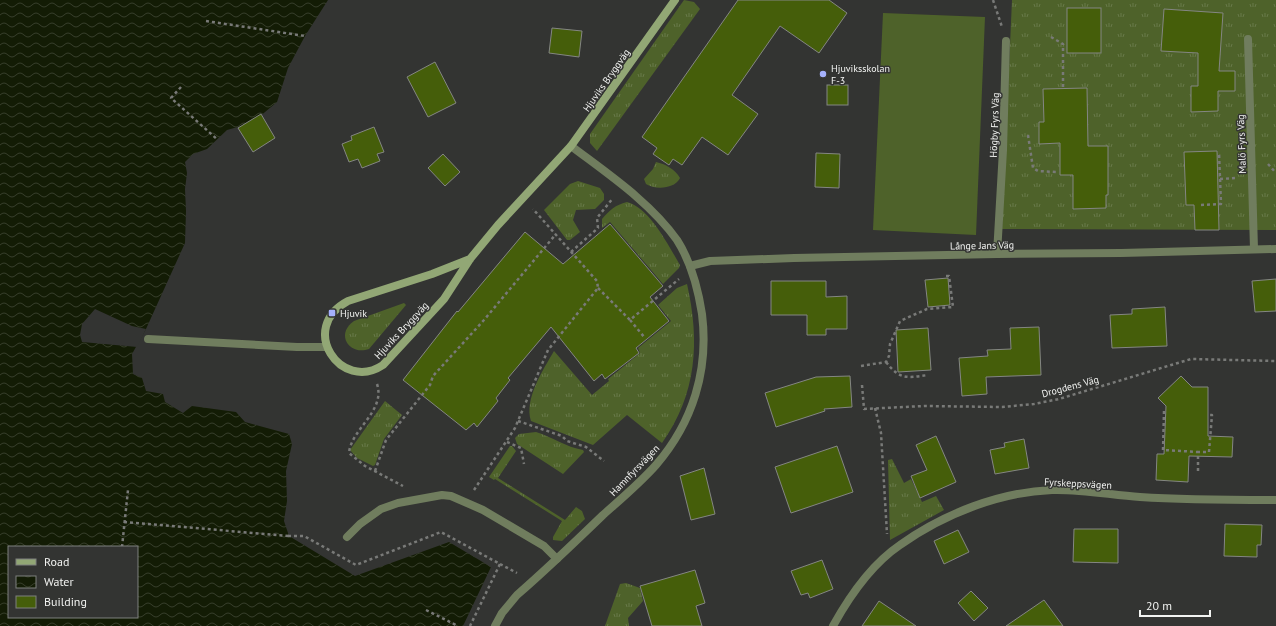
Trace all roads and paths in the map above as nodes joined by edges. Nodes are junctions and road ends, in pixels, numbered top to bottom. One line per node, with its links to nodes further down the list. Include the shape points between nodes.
1 (675, 0): 12 (street, Hjuviks Bryggväg)
2 (993, 0): 7 (path)
3 (206, 21): 4 (path)
4 (305, 36)
5 (1051, 37): 9 (path, via 1063,44)
6 (1248, 39): 19 (street, Malö Fyrs Väg)
7 (1006, 41): 22 (street, Högby Fyrs Väg)
8 (181, 87): 11 (path, via 171,98)
9 (1063, 88)
10 (1028, 135): 14 (path, via 1033,168 1038,171)
11 (218, 140)
12 (571, 146): 15 (street, Hamnfyrsvägen); 16 (street, Hjuviks Bryggväg)
13 (1220, 152): 17 (path, via 1221,204)
14 (1056, 172)
15 (622, 185): 21 (path, via 597,218 598,228); 24 (street, Hamnfyrsvägen, via 640,200 677,241)
16 (523, 198): 18 (path); 23 (street, Hjuviks Bryggväg)
17 (1201, 205)
18 (556, 234): 21 (path); 45 (path, via 433,376 430,385 386,440)
19 (1254, 249): 20 (street, Långe Jans Väg); 22 (street, Långe Jans Väg, via 1121,254)
20 (1276, 249)
21 (571, 252): 26 (path, via 597,281)
22 (997, 254): 24 (street, Långe Jans Väg, via 710,261)
23 (470, 259): 30 (street, Hjuviks Bryggväg, via 339,306 332,314 325,330); 34 (street, Hjuviks Bryggväg, via 444,299 383,365)
24 (690, 268): 27 (path); 55 (street, Hamnfyrsvägen, via 700,302 703,342 700,376 685,422 655,466)
25 (946, 276): 32 (path, via 950,276 953,307 927,309 900,321 890,344)
26 (598, 288): 27 (path); 40 (path, via 548,350)
27 (630, 320): 28 (path)
28 (644, 338)
29 (148, 339): 30 (street)
30 (326, 347): 34 (street, Hjuviks Bryggväg, via 335,360 349,369)
31 (1276, 361): 37 (path, Drogdens Väg, via 1191,359 1059,399 1034,404 1002,407)
32 (886, 362): 33 (path); 35 (path, via 902,377)
33 (861, 366)
34 (372, 371): 45 (path, via 380,393 370,416 350,446 349,453)
35 (928, 375)
36 (862, 385): 37 (path, Drogdens Väg, via 864,409)
37 (876, 408): 54 (path, via 881,433)
38 (1164, 411): 42 (path, via 1163,450)
39 (1208, 415): 42 (path, via 1212,415 1209,452)
40 (518, 421): 41 (path); 43 (path, via 586,447)
41 (507, 442): 44 (path, via 521,448); 50 (path)
42 (1198, 452): 46 (path)
43 (604, 461)
44 (524, 464)
45 (375, 471): 48 (path, via 398,482)
46 (1198, 471)
47 (128, 490): 51 (path)
48 (423, 499): 50 (street, via 442,495); 52 (street, via 380,509)
49 (1276, 500): 54 (street, Fyrskeppsvägen, via 1140,497 1053,490 1020,493 971,507 943,520 900,545)
50 (466, 501): 55 (street, via 544,546)
51 (124, 522): 53 (path); 58 (path, via 304,536 356,565 441,532 500,564)
52 (347, 537)
53 (122, 546)
54 (889, 555): 60 (street, Fyrskeppsvägen, via 852,596)
55 (558, 559): 59 (street, Hamnfyrsvägen, via 518,595)
56 (426, 610): 57 (path)
57 (458, 626)
58 (470, 626)
59 (495, 626)
60 (833, 626)

